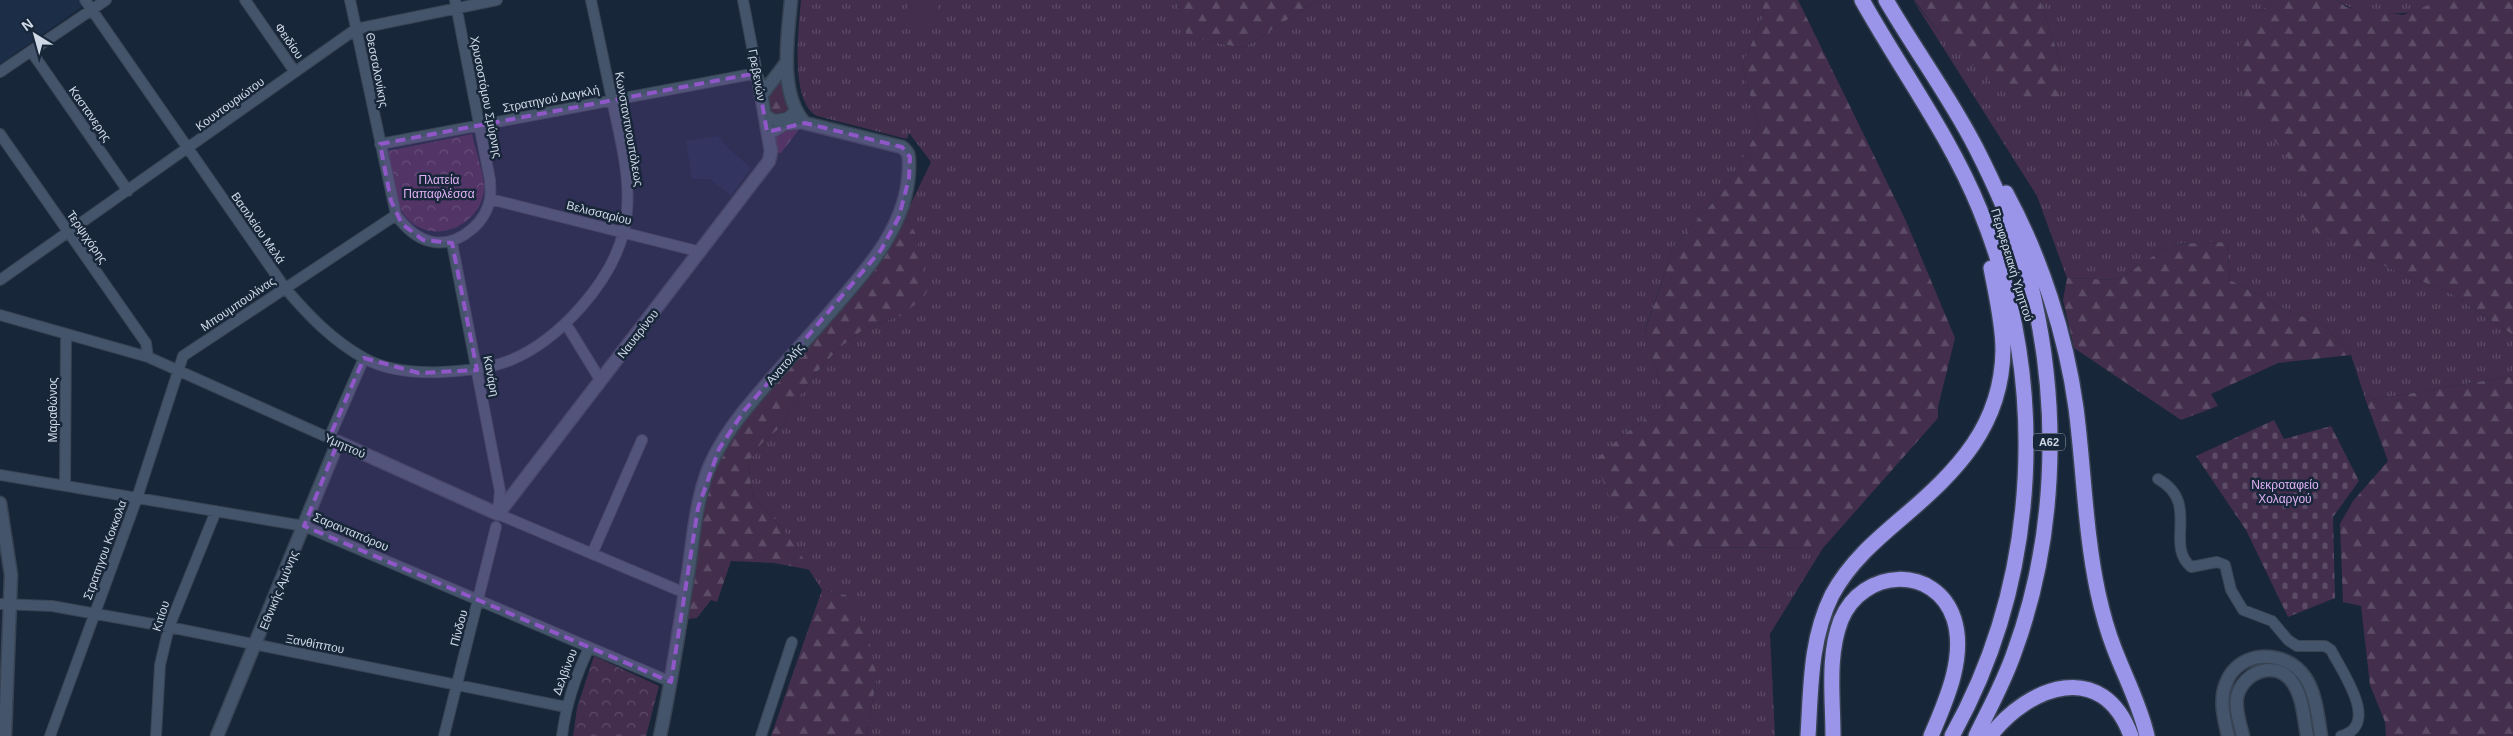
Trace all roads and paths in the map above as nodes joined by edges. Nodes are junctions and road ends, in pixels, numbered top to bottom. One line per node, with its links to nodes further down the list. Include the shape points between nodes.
1 (85, 0): 12 (street, Βασιλείου Μελά)
2 (106, 0): 12 (street)
3 (245, 0): 17 (street, Φειδίου)
4 (350, 0): 13 (street, Θεσσαλονίκης)
5 (497, 0): 11 (street, Κουντουριώτου)
6 (591, 0): 20 (street, Κωνσταντινουπόλεως)
7 (743, 0): 18 (street, Γρεβενών)
8 (791, 0): 15 (street)
9 (1862, 0): 33 (highway, Περιφερειακή Υμηττού / Α62, via 1950,149)
10 (1886, 0): 28 (highway, Περιφερειακή Υμηττού / Α62)
11 (456, 4): 13 (street, Κουντουριώτου); 24 (street, Χρυσοστόμου Σμύρνης)
12 (92, 10): 14 (street); 29 (street, Βασιλείου Μελά)
13 (356, 29): 17 (street, Κουντουριώτου); 27 (street, Θεσσαλονίκης)
14 (31, 51): 16 (street); 31 (street, Καστανερης)
15 (786, 63): 19 (street); 21 (street)
16 (0, 72)
17 (295, 72): 29 (street, Κουντουριώτου)
18 (758, 78): 19 (street, Γρεβενών); 20 (street, Στρατηγού Δαγκλή)
19 (761, 96): 22 (street, Γρεβενών)
20 (612, 101): 24 (street, Στρατηγού Δαγκλή); 36 (street, Κωνσταντινουπόλεως, via 627,179 628,210)
21 (796, 110): 22 (street, via 787,118 774,120); 23 (street)
22 (764, 113): 26 (street, Γρεβενών)
23 (805, 122): 26 (street, Ανατολής, via 785,125); 60 (street, Ανατολής, via 902,147 910,157 909,178 899,217 881,250 853,288 744,411 719,449 706,478 698,508)
24 (478, 126): 27 (street, Στρατηγού Δαγκλή); 32 (street, Χρυσοστόμου Σμύρνης, via 490,180)
25 (0, 134): 35 (street, Τερψιχόρης)
26 (768, 135): 30 (street, Γρεβενών)
27 (380, 144): 34 (street)
28 (1976, 148): 83 (highway, Περιφερειακή Υμηττού / Α62, via 2004,210 2034,298 2048,401 2050,468 2036,578 2025,618 2014,654); 86 (highway, via 1991,166 2013,206 2050,298 2076,409 2086,517 2098,593 2113,646)
29 (188, 149): 31 (street, Κουντουριώτου); 40 (street, Βασιλείου Μελά)
30 (770, 151): 38 (street, Ναυαρίνου, via 769,162)
31 (128, 190): 35 (street, Κουντουριώτου)
32 (490, 199): 36 (street, Βελισσαρίου); 37 (street, via 476,226)
33 (1980, 210): 79 (highway, via 1998,302 2003,350 1997,393 1982,433 1954,471 1861,555 1844,575 1815,640); 82 (highway, Περιφερειακή Υμηττού / Α62, via 2009,297 2017,335 2026,413 2027,480 2004,610 1993,647)
34 (396, 215): 37 (street, via 402,224 423,240); 40 (street, Μπουμπουλίνας)
35 (69, 232): 39 (street, Κουντουριώτου); 44 (street, Τερψιχόρης, via 146,343)
36 (624, 232): 38 (street, Βελισσαρίου); 42 (street, Κωνσταντινουπόλεως, via 611,265)
37 (452, 242): 47 (street, Κανάρη)
38 (701, 252): 48 (street, Ναυαρίνου)
39 (0, 280)
40 (285, 288): 45 (street, Βασιλείου Μελά, via 327,332); 46 (street, Μπουμπουλίνας, via 183,356)
41 (0, 315): 43 (street, Υμηττού)
42 (566, 324): 47 (street, Κωνσταντινουπόλεως, via 538,346 510,361); 48 (street)
43 (66, 335): 44 (street, Υμηττού); 53 (street, Μαραθώνος)
44 (148, 357): 46 (street, Υμηττού)
45 (364, 358): 47 (street, Βασιλείου Μελά, via 390,368 419,373); 49 (street, Εθνικής Αμύνης)
46 (176, 370): 49 (street, Υμηττού); 54 (street, Στρατηγου Κοκκολα)
47 (477, 370): 57 (street, Κανάρη, via 500,491)
48 (601, 381): 57 (street, Ναυαρίνου)
49 (334, 440): 57 (street, Υμηττού); 58 (street, Εθνικής Αμύνης)
50 (642, 440): 59 (street)
51 (0, 475): 53 (street, Σαρανταπόρου)
52 (2158, 479): 91 (street, via 2169,485 2180,504 2185,562 2191,567 2217,562 2225,565 2231,590 2243,610 2272,621 2297,646 2325,646 2331,650 2357,701 2360,715 2352,732)
53 (65, 486): 54 (street, Σαρανταπόρου)
54 (137, 498): 56 (street, Σαρανταπόρου); 63 (street, Στρατηγου Κοκκολα)
55 (0, 503): 62 (street, via 8,543)
56 (216, 511): 58 (street, Σαρανταπόρου); 64 (street, Κιτίου)
57 (497, 520): 59 (street, Υμηττού); 61 (street, Πίνδου)
58 (304, 526): 61 (street, Σαρανταπόρου); 66 (street, Εθνικής Αμύνης)
59 (592, 554): 60 (street, Υμηττού)
60 (685, 593): 68 (street, Ανατολής)
61 (478, 601): 67 (street, Σαρανταπόρου); 69 (street, Πίνδου)
62 (6, 605): 63 (street, Ξανθίππου, via 52,606); 71 (street)
63 (94, 614): 64 (street, Ξανθίππου); 72 (street, Στρατηγου Κοκκολα)
64 (169, 627): 66 (street, Ξανθίππου); 73 (street, Κιτίου, via 160,665)
65 (792, 642): 78 (street)
66 (257, 645): 69 (street, Ξανθίππου); 74 (street, Εθνικής Αμύνης)
67 (589, 648): 68 (street, Σαρανταπόρου); 70 (street, Δελβίνου)
68 (671, 682): 77 (street, Ανατολής)
69 (457, 685): 70 (street, Ξανθίππου); 75 (street, Πίνδου)
70 (566, 706): 76 (street, Δελβίνου)
71 (5, 736)
72 (50, 736)
73 (156, 736)
74 (217, 736)
75 (444, 736)
76 (562, 736)
77 (660, 736)
78 (761, 736)
79 (1808, 736)
80 (1833, 736): 81 (highway, via 1834,646 1842,618 1858,594 1876,583 1895,579 1923,584 1947,605 1954,620 1956,655 1950,689)
81 (1931, 736)
82 (1952, 736)
83 (1976, 736)
84 (1990, 736): 85 (highway, via 2022,703 2051,689 2067,687 2097,694 2109,702 2122,717)
85 (2131, 736)
86 (2148, 736)
87 (2228, 736): 90 (street, via 2222,703 2226,681 2242,663 2264,656 2288,662 2305,677 2311,688)
88 (2242, 736): 89 (street, via 2238,696 2252,674 2269,669 2285,675 2293,683)
89 (2307, 736)
90 (2322, 736)
91 (2341, 736)

